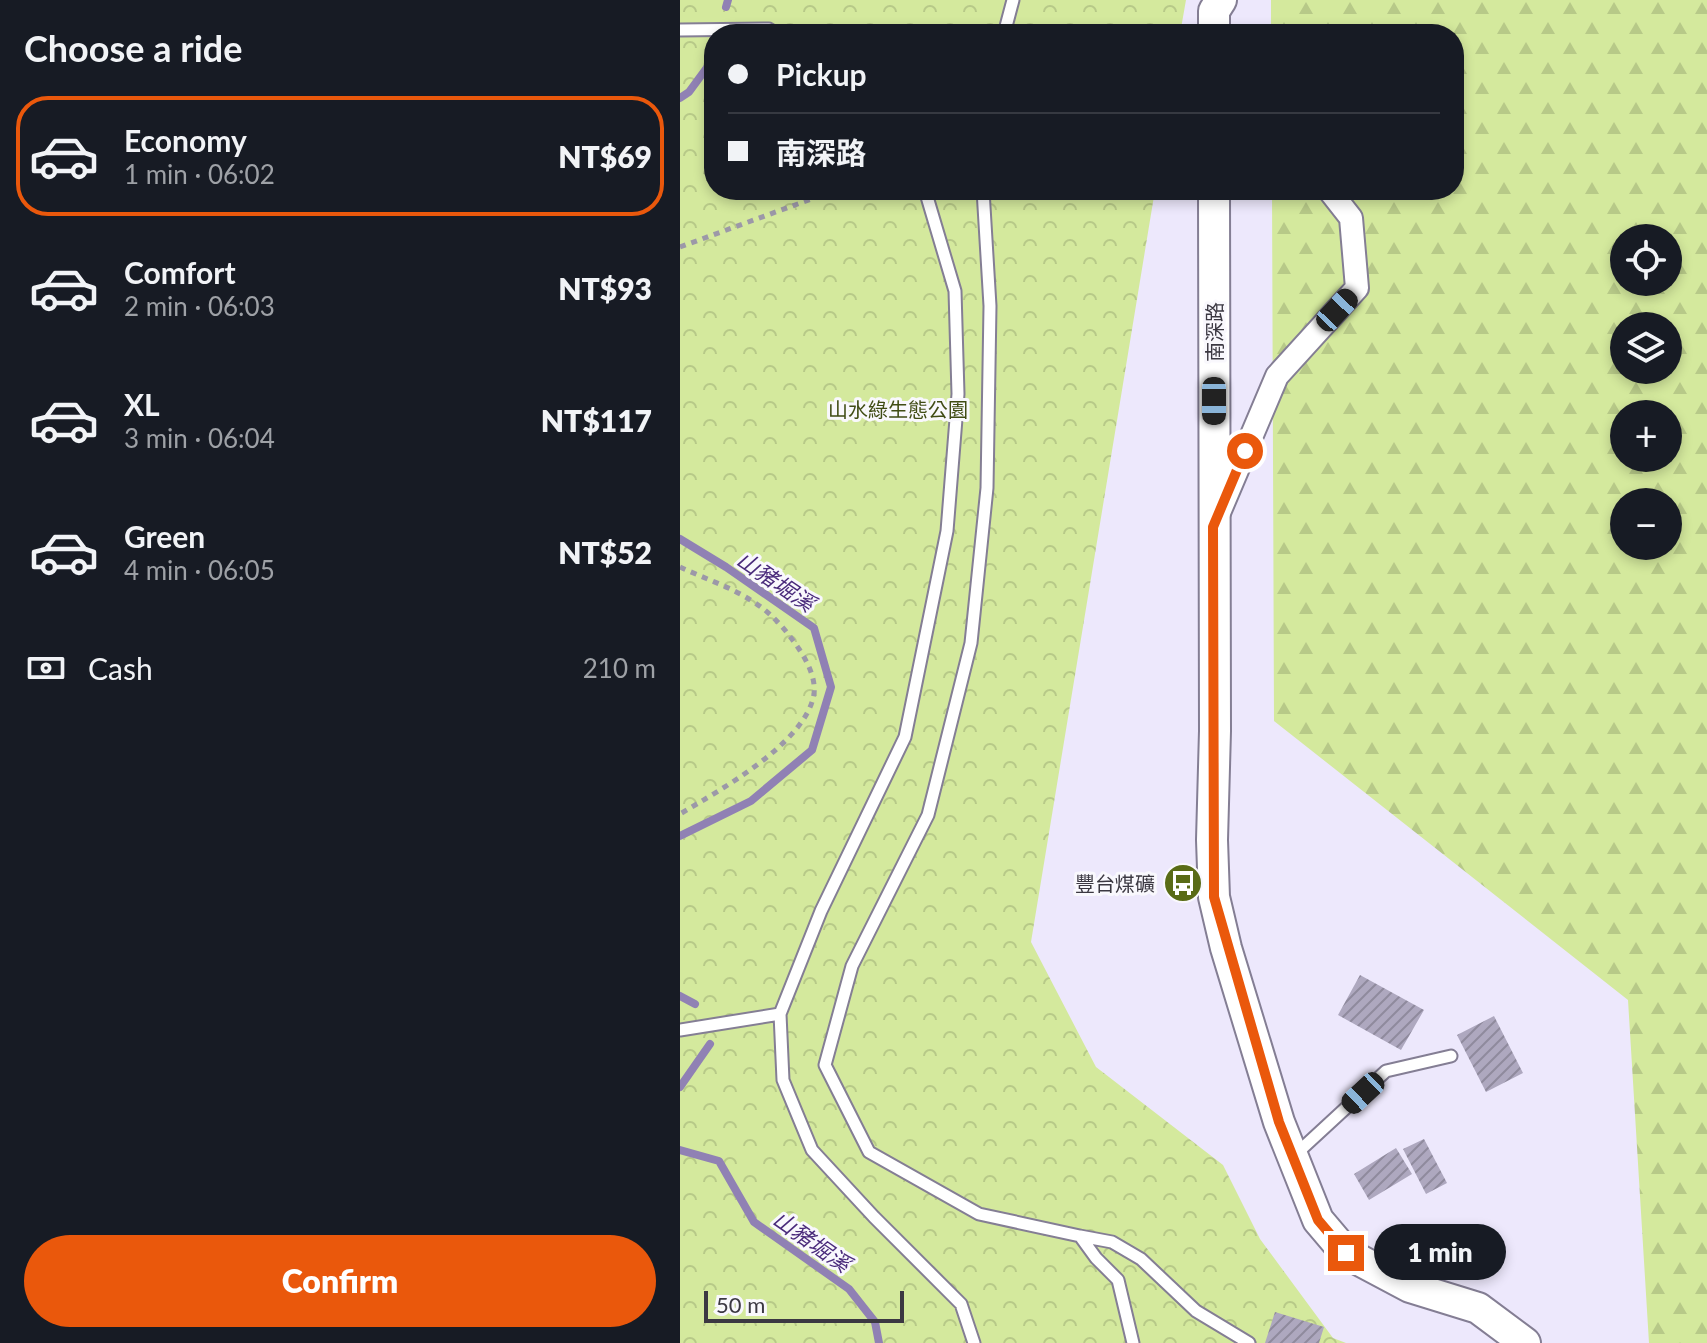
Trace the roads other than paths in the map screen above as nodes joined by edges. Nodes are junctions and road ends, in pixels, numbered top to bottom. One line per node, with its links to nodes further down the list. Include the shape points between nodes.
1 (1013, 0): 3 (lane)
2 (1221, 0): 4 (main road)
3 (1007, 24)
4 (1214, 24)
5 (680, 30): 6 (lane)
6 (704, 30)
7 (928, 200): 12 (lane, via 955,291 958,394 947,531 905,737 821,911)
8 (984, 200): 16 (lane, via 990,306 987,488 971,643 928,815 852,966 825,1065 869,1152 979,1214)
9 (1214, 200): 11 (main road, 南深路)
10 (1337, 200): 11 (street, via 1351,218 1357,288 1277,376)
11 (1213, 527): 15 (main road, 南深路, via 1214,897)
12 (780, 1014): 13 (lane); 17 (lane, via 783,1080 812,1150 961,1304)
13 (680, 1030)
14 (1451, 1056): 15 (lane, via 1386,1071)
15 (1293, 1158): 20 (main road, 南深路, via 1318,1220 1346,1253 1410,1287 1478,1308)
16 (1080, 1236): 18 (lane, via 1118,1280); 19 (lane, via 1112,1242 1141,1259 1196,1311)
17 (974, 1343)
18 (1133, 1343)
19 (1249, 1343)
20 (1525, 1343)

